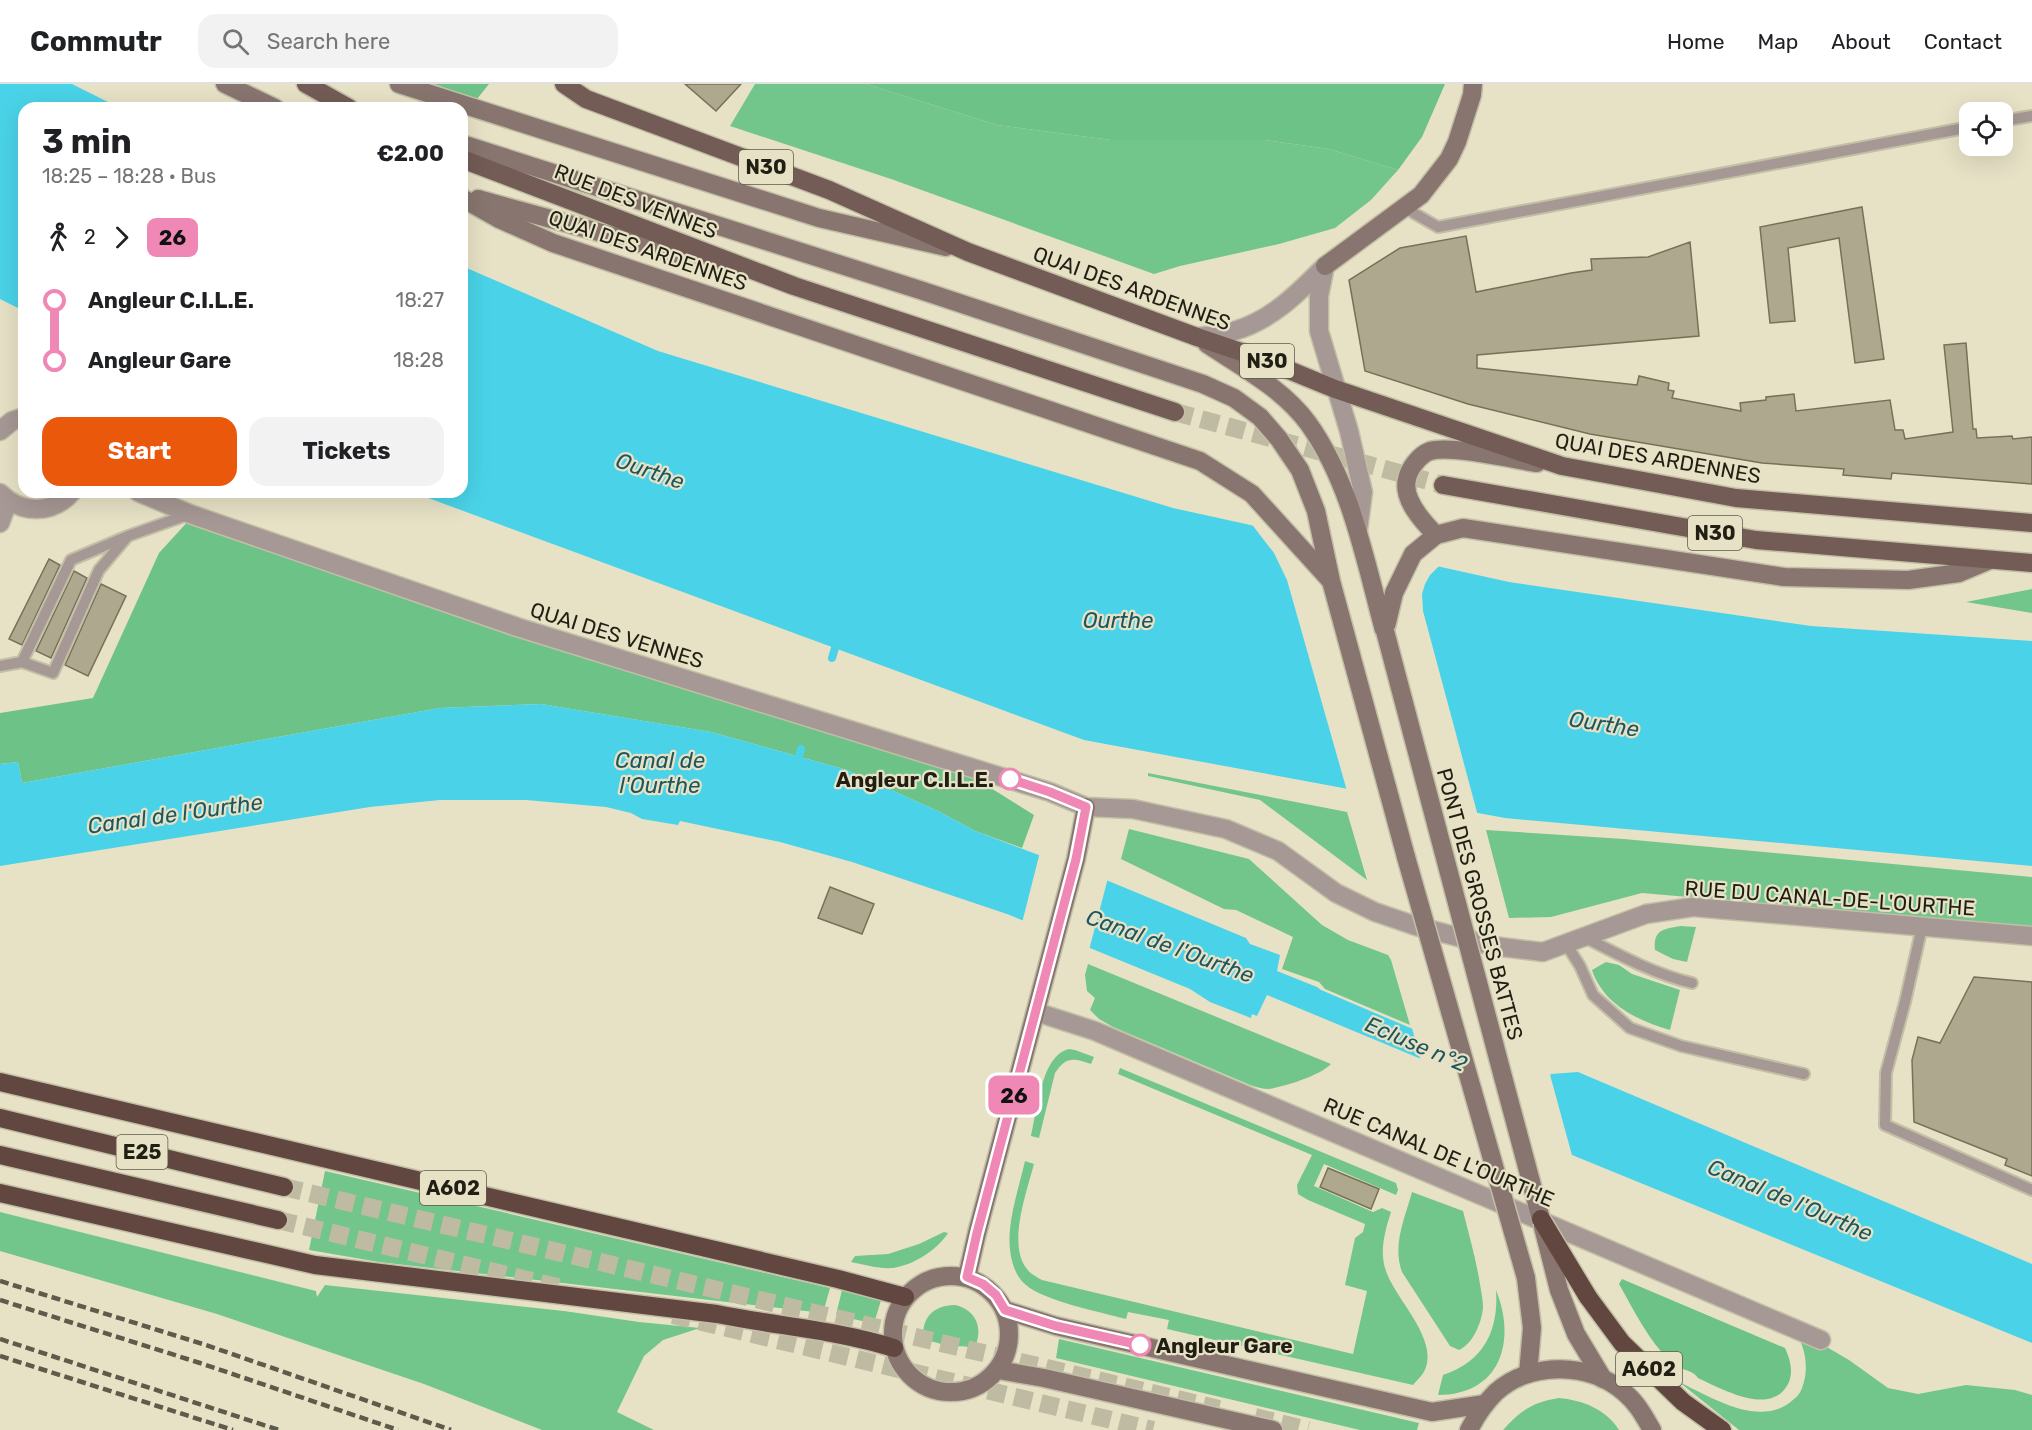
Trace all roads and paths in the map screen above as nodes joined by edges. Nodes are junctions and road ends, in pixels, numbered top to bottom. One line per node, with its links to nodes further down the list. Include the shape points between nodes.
1 (225, 84): 6 (main road)
2 (306, 84): 7 (main road)
3 (399, 84): 8 (main road, QUAI DES ARDENNES)
4 (564, 84): 18 (main road, N30, via 586,99 829,190)
5 (1473, 84): 17 (main road, via 1449,159 1421,195)
6 (262, 102)
7 (338, 102)
8 (455, 102)
9 (468, 106): 18 (main road, QUAI DES ARDENNES, via 819,218)
10 (2032, 116): 11 (lane)
11 (2013, 119)
12 (1959, 129): 17 (lane, via 1438,227)
13 (468, 146): 37 (main road, via 920,290 1203,384 1234,398 1260,417 1300,470 1316,511)
14 (468, 161): 20 (main road, RUE DES VENNES)
15 (468, 199): 20 (main road, QUAI DES ARDENNES)
16 (468, 201): 37 (main road, QUAI DES ARDENNES, via 553,243 1200,461 1252,494)
17 (1405, 208): 19 (main road)
18 (968, 252): 21 (main road, QUAI DES ARDENNES)
19 (1325, 266): 21 (street, via 1263,320 1232,332); 22 (street, via 1319,296 1319,331)
20 (794, 286): 23 (main road, QUAI DES ARDENNES)
21 (1197, 337): 22 (main road, QUAI DES ARDENNES / N30); 32 (main road, PONT DES GROSSES BATTES, via 1265,382 1307,422 1334,468)
22 (1335, 389): 24 (main road, QUAI DES ARDENNES / N30); 32 (street, via 1363,492)
23 (1175, 411)
24 (1562, 466): 31 (main road, QUAI DES ARDENNES / N30, via 1736,498); 33 (main road, via 1450,449 1428,452 1409,469 1405,486 1410,502)
25 (1443, 485): 35 (main road, N30, via 1756,540)
26 (4, 498): 27 (street, via 22,508 38,510); 30 (street)
27 (67, 498)
28 (152, 498): 29 (street, QUAI DES VENNES)
29 (190, 514): 34 (lane); 41 (street, QUAI DES VENNES, via 528,630 1050,792)
30 (0, 523)
31 (2032, 523)
32 (1358, 531): 38 (main road, PONT DES GROSSES BATTES)
33 (1436, 535): 35 (main road, via 1463,528 1784,577 1908,580 1959,573); 38 (main road, via 1413,554 1404,570)
34 (128, 536): 39 (lane, via 71,560); 39 (lane, via 99,570 53,673)
35 (1990, 560): 36 (main road, N30)
36 (2032, 563)
37 (1331, 581): 63 (main road, bridge, via 1526,1278 1532,1328)
38 (1385, 632): 55 (main road, PONT DES GROSSES BATTES, bridge)
39 (22, 662): 40 (lane)
40 (0, 666)
41 (1086, 807): 45 (street, RUE DU CANAL-DE-L'OURTHE, via 1133,809 1226,829 1278,851 1336,893 1416,926 1493,946 1543,952); 47 (main road)
42 (1922, 927): 43 (street, RUE DU CANAL-DE-L'OURTHE); 44 (street, RUE DU CANAL-DE-L'OURTHE, via 1693,907 1646,914); 53 (lane, via 1886,1073 1885,1125)
43 (2032, 936)
44 (1584, 937): 45 (street, RUE DU CANAL-DE-L'OURTHE); 46 (lane, via 1626,959)
45 (1566, 944): 48 (lane, via 1593,995 1630,1028 1681,1046)
46 (1692, 983)
47 (1036, 1012): 57 (main road); 60 (street, RUE CANAL DE L'OURTHE, via 1095,1031)
48 (1804, 1074)
49 (0, 1082): 58 (highway, A602)
50 (0, 1118): 52 (highway, E25)
51 (0, 1155): 56 (highway, E25)
52 (284, 1187)
53 (2032, 1190)
54 (0, 1193): 61 (highway, via 315,1265 717,1314 865,1339)
55 (1541, 1219): 64 (main road, PONT DES GROSSES BATTES, bridge, via 1559,1290 1576,1334); 69 (highway, A602, bridge, via 1588,1298 1622,1343 1683,1402)
56 (278, 1220)
57 (967, 1277): 58 (main road, via 945,1275 922,1282); 59 (main road, via 996,1295)
58 (905, 1297): 61 (main road, via 893,1321)
59 (1005, 1310): 62 (main road, via 1010,1330 1008,1352); 65 (main road, via 1056,1326 1432,1412)
60 (1821, 1340)
61 (894, 1348): 62 (main road, via 911,1376 939,1392 961,1392 981,1384)
62 (998, 1370): 66 (main road)
63 (1528, 1374): 64 (main road, via 1553,1369 1579,1371); 65 (main road, via 1497,1391)
64 (1603, 1379): 68 (main road, via 1624,1392 1642,1411)
65 (1485, 1404): 67 (main road)
66 (1273, 1430)
67 (1469, 1430)
68 (1652, 1430)
69 (1722, 1430)

